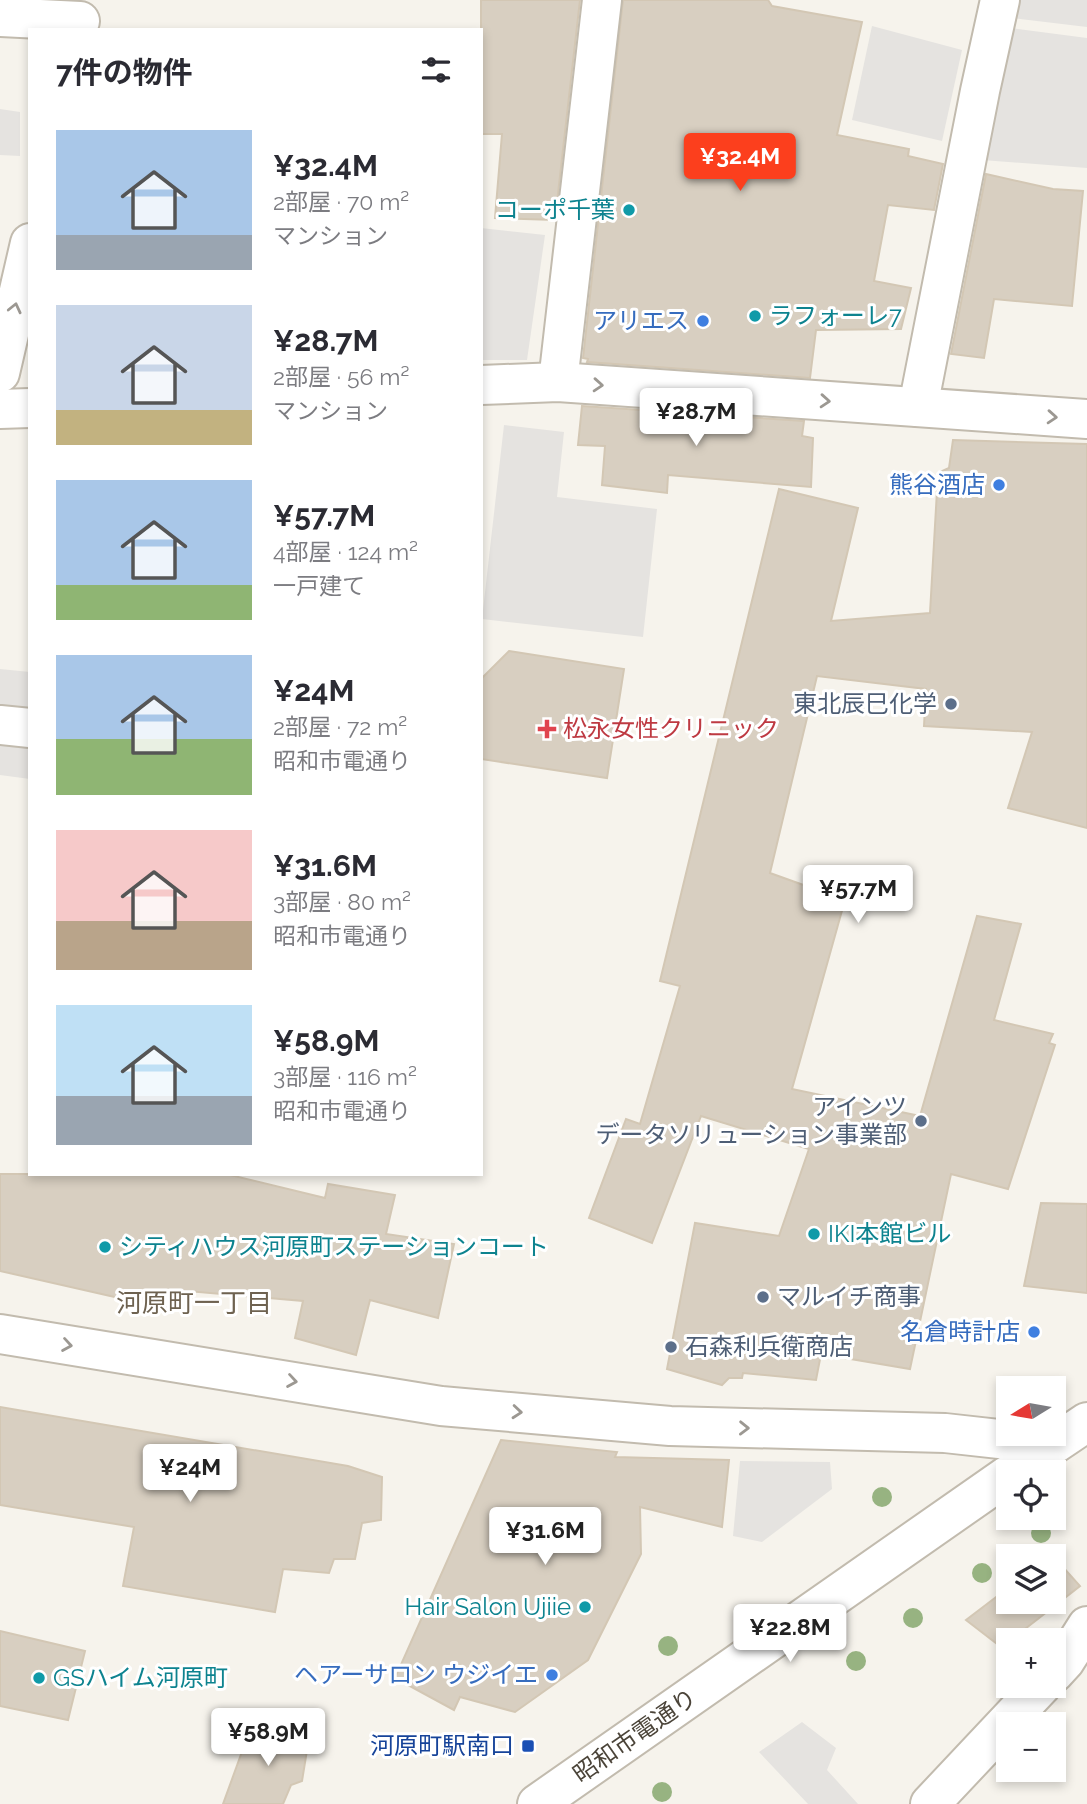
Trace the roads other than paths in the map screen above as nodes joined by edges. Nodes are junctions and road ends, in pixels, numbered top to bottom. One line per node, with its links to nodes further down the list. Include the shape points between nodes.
1 (602, 0): 7 (street)
2 (1000, 0): 9 (street)
3 (0, 17): 4 (street)
4 (82, 17)
5 (28, 252): 6 (street, one-way to 5)
6 (0, 373)
7 (558, 382): 8 (street); 9 (street, one-way to 9)
8 (483, 385)
9 (918, 407): 12 (street, one-way to 12)
10 (28, 408): 11 (street)
11 (0, 409)
12 (1087, 419)
13 (0, 726): 14 (street)
14 (28, 728)
15 (0, 1334): 16 (street, one-way to 16, via 441,1406 670,1426)
16 (1076, 1435): 17 (street)
17 (1033, 1460)
18 (996, 1483): 22 (street, 昭和市電通り)
19 (1087, 1626): 20 (street)
20 (1066, 1659)
21 (1030, 1698): 23 (street)
22 (537, 1804)
23 (929, 1804)

